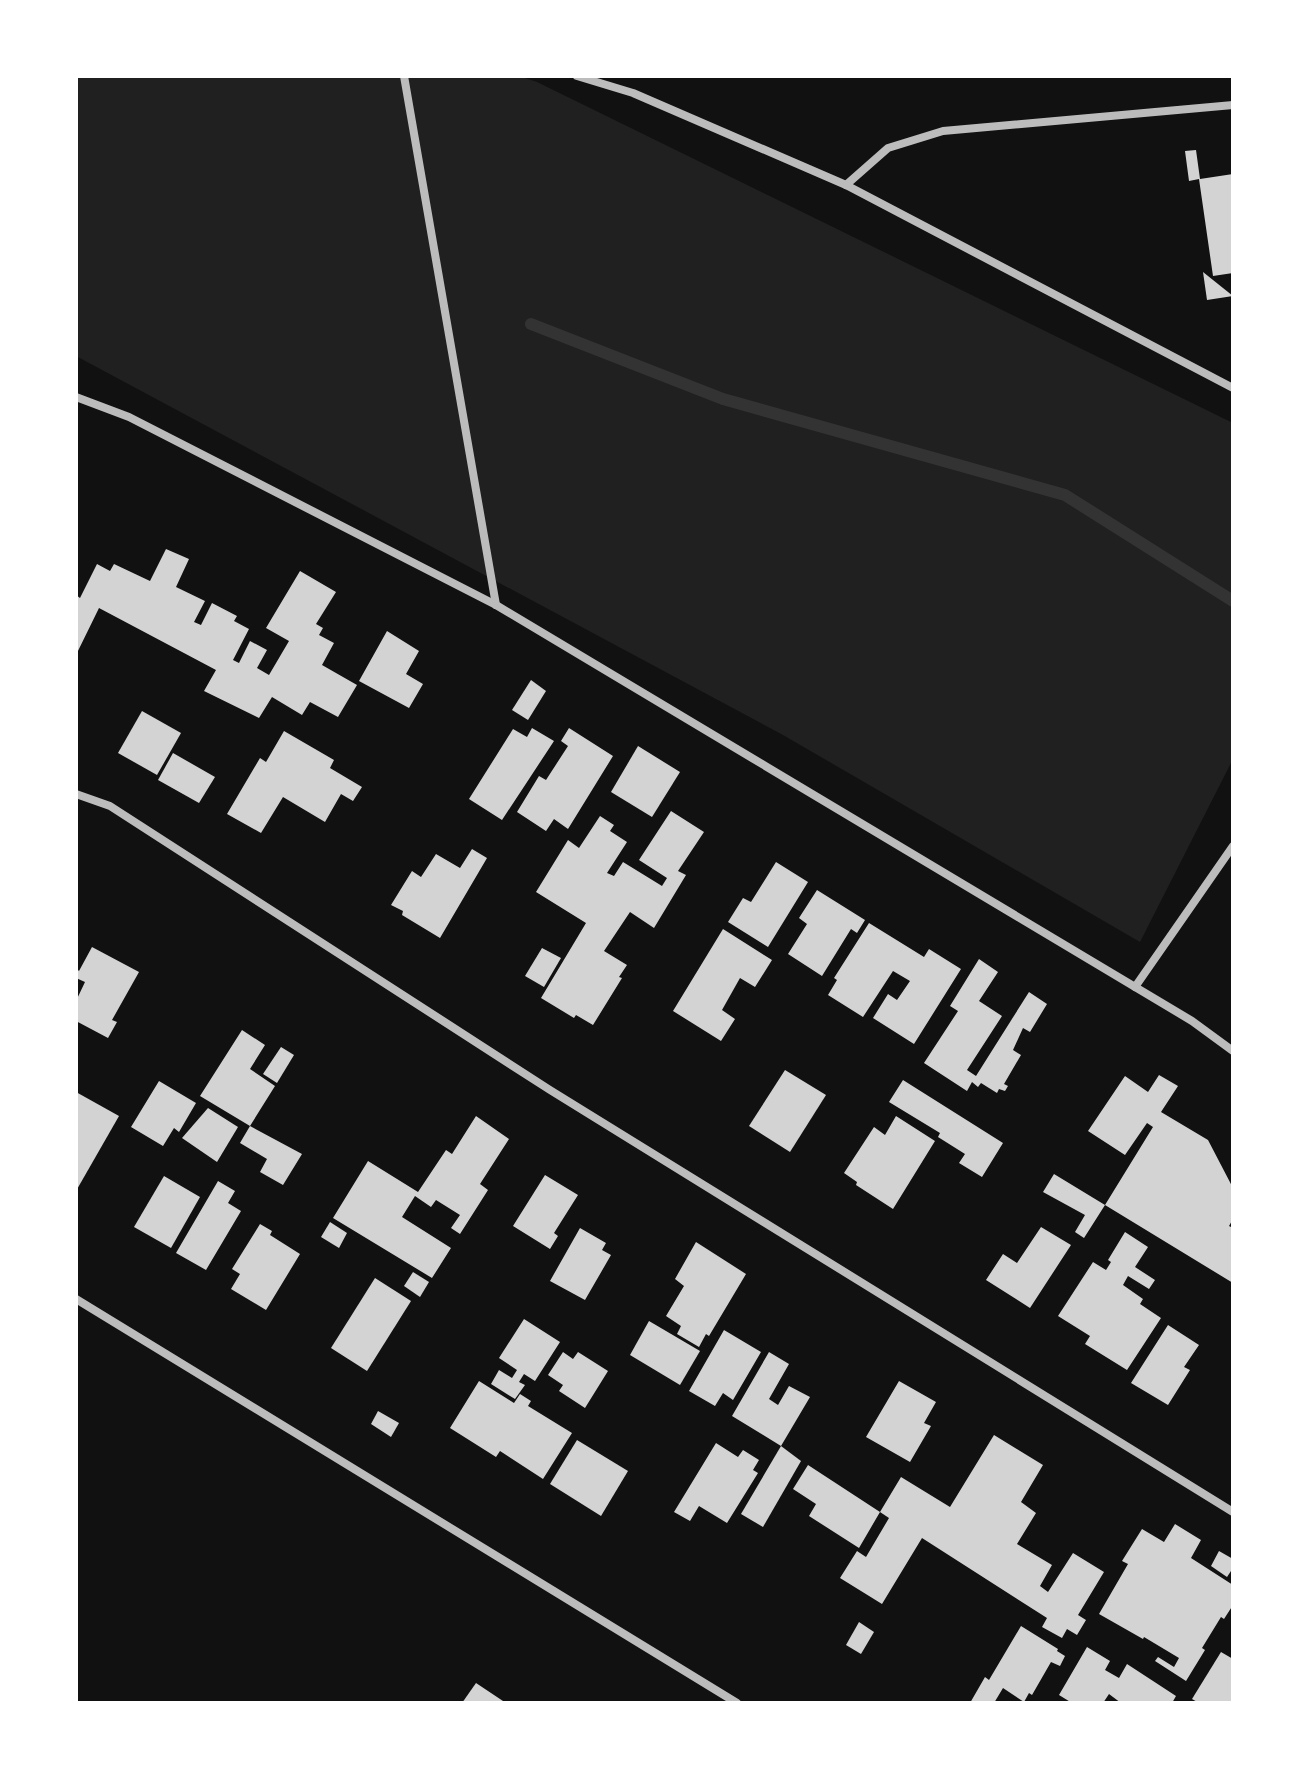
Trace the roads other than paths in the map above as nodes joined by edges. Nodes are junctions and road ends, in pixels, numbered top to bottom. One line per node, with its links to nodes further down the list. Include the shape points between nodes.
1 (404, 76): 7 (street)
2 (577, 76): 4 (street, via 633,93)
3 (1233, 105): 4 (street, via 943,131 888,148)
4 (846, 185): 5 (street)
5 (1233, 388)
6 (76, 397): 7 (street, via 129,417)
7 (496, 605): 10 (street)
8 (76, 794): 13 (street, via 110,806 550,1090)
9 (1233, 846): 10 (street)
10 (1135, 987): 11 (street)
11 (1233, 1051)
12 (76, 1299): 14 (street)
13 (1233, 1512)
14 (737, 1703)

